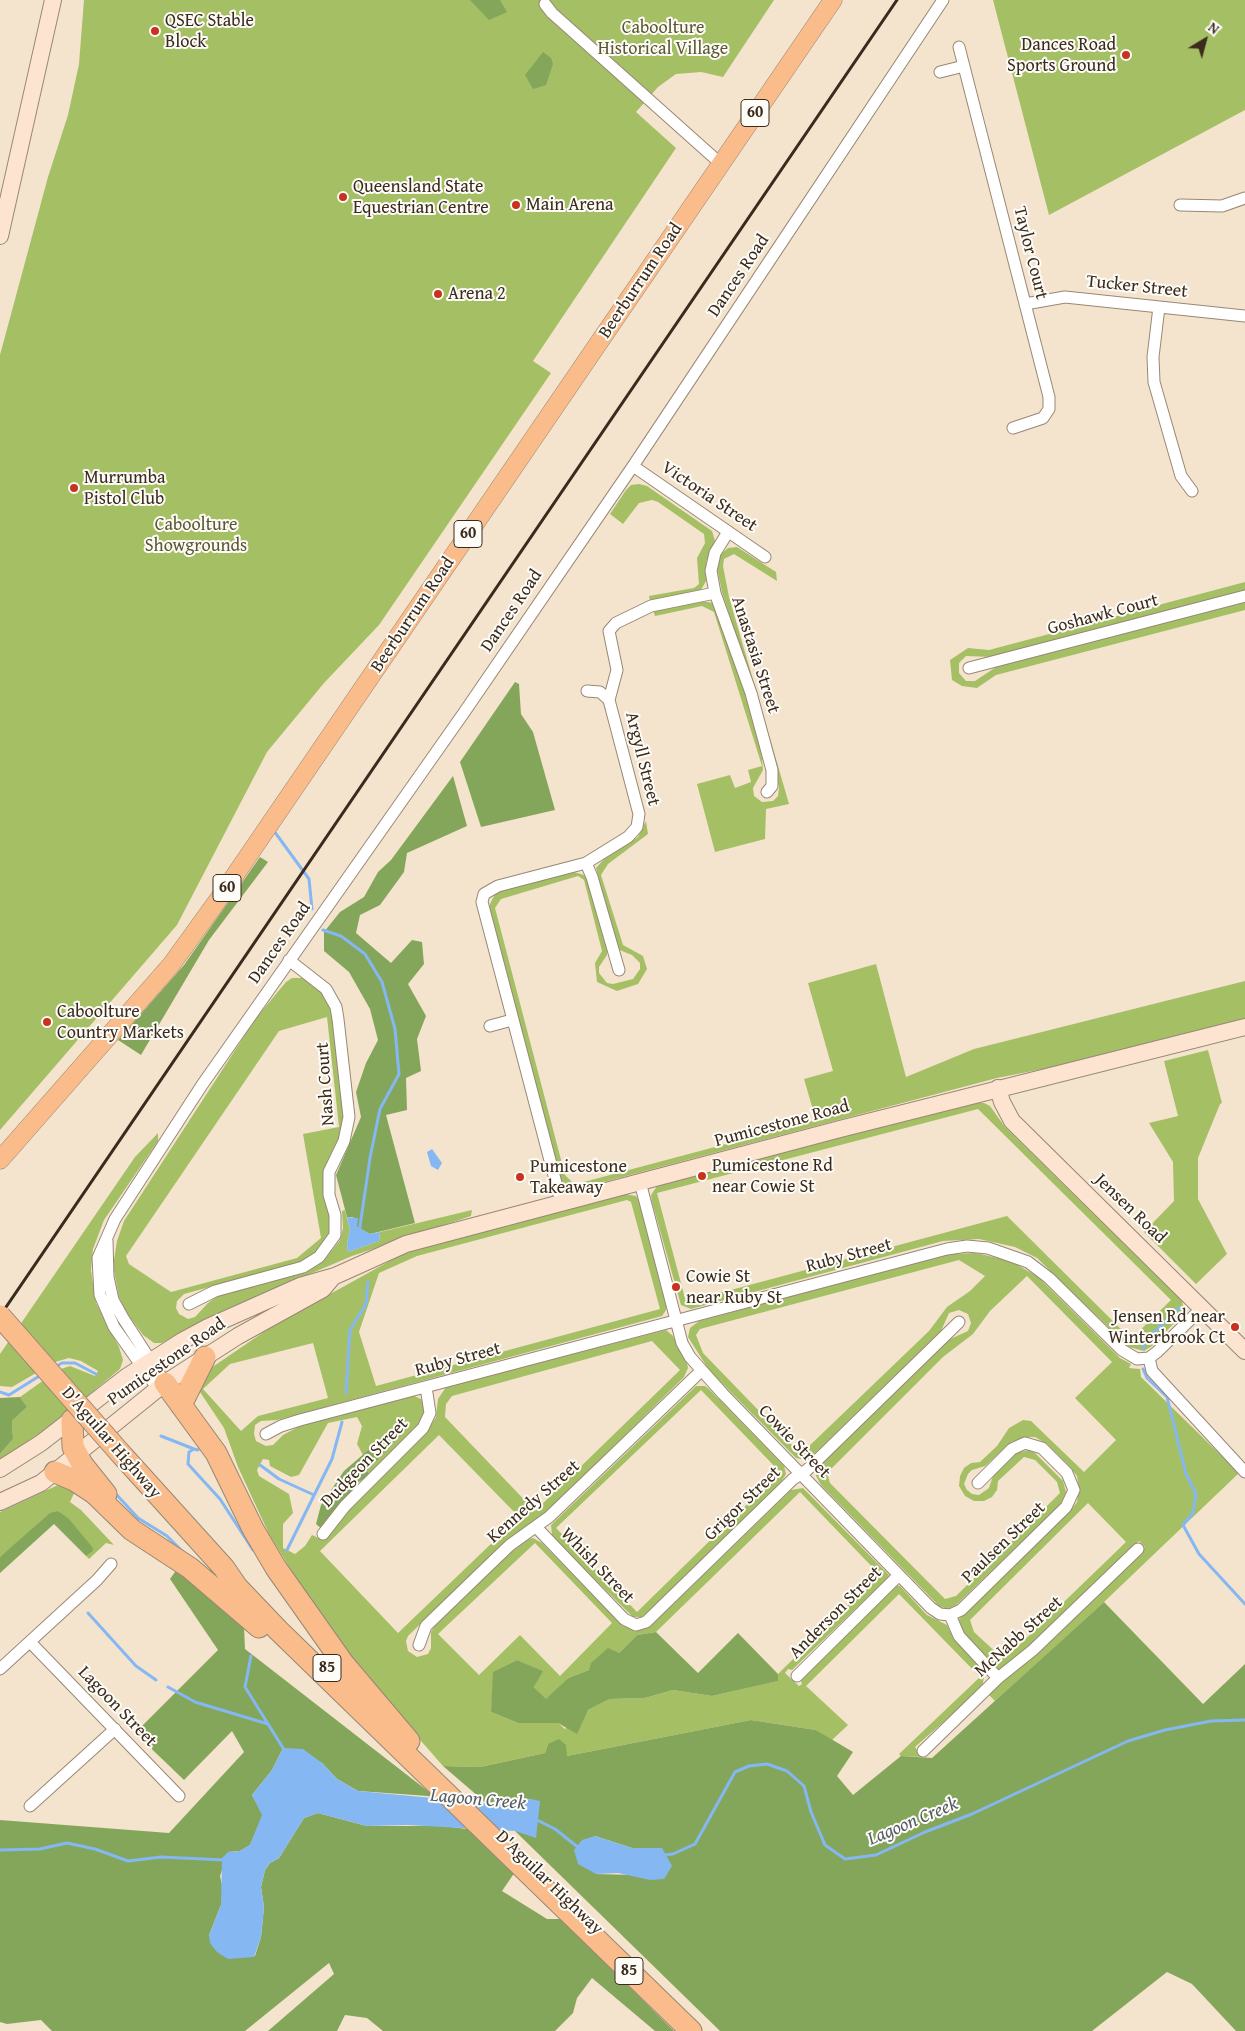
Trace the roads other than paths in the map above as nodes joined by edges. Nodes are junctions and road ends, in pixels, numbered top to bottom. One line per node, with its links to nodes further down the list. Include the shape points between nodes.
1 (53, 0): 11 (main road)
2 (833, 0): 8 (main road, Beerburrum Road / 60)
3 (943, 0): 16 (street, Dances Road)
4 (545, 4): 8 (street)
5 (959, 47): 6 (street, Taylor Court)
6 (964, 66): 7 (street); 12 (street, Taylor Court)
7 (940, 72)
8 (721, 164): 33 (main road, Beerburrum Road / 60, via 171,965)
9 (1245, 198): 10 (street, via 1222,206)
10 (1180, 205)
11 (0, 236)
12 (1025, 304): 13 (street, Tucker Street, via 1065,297); 15 (street, Taylor Court, via 1050,404 1042,418)
13 (1159, 307): 14 (street, Tucker Street); 17 (street, via 1153,357 1154,382 1180,476)
14 (1245, 316)
15 (1013, 428)
16 (633, 466): 18 (street, Victoria Street); 27 (street, Dances Road)
17 (1192, 491)
18 (728, 532): 19 (street, Victoria Street); 20 (street, Anastasia Street, via 712,559)
19 (766, 557)
20 (715, 593): 24 (street, Argyll Street, via 651,606 616,623 609,631 617,670); 25 (street, Anastasia Street, via 751,693 772,770 772,786)
21 (1245, 596): 22 (street, Goshawk Court)
22 (969, 668)
23 (587, 692): 24 (street, Argyll Street, via 600,692)
24 (609, 700): 26 (street, Argyll Street, via 638,821 628,837)
25 (767, 792)
26 (586, 863): 28 (street); 29 (street, Argyll Street, via 498,886 484,894 482,907)
27 (289, 960): 37 (street, Nash Court, via 326,989 336,1007 349,1117 346,1135 332,1163 328,1183 335,1215 335,1234 325,1251 303,1267 215,1291); 45 (street, Dances Road, via 202,1085 120,1212 107,1239 108,1277 114,1300)
28 (619, 970)
29 (512, 1020): 30 (street); 35 (street, Argyll Street)
30 (490, 1026)
31 (1245, 1027): 32 (main road, Pumicestone Road)
32 (998, 1088): 34 (main road, Pumicestone Road); 38 (main road, Jensen Road, via 1012,1121)
33 (0, 1160)
34 (640, 1182): 35 (main road, Pumicestone Road); 40 (street, Cowie Street)
35 (561, 1202): 36 (main road, Pumicestone Road, via 406,1244)
36 (335, 1276): 43 (main road, Pumicestone Road, via 323,1289); 45 (main road, Pumicestone Road, via 300,1286 216,1324)
37 (189, 1304)
38 (1202, 1308): 42 (main road, Jensen Road); 44 (street)
39 (0, 1316): 64 (highway, D'Aguilar Highway / 85, bridge)
40 (676, 1320): 44 (street, Ruby Street, via 934,1252 974,1247 1004,1252 1035,1266 1127,1354); 46 (street, Cowie Street, via 682,1343); 48 (street, Ruby Street)
41 (959, 1322): 56 (street, Grigor Street)
42 (1245, 1351)
43 (205, 1357): 47 (main road, Pumicestone Road); 49 (highway)
44 (1149, 1358): 55 (street, via 1152,1371)
45 (147, 1363): 47 (street, Dances Road); 50 (main road, Pumicestone Road)
46 (701, 1371): 56 (street, Cowie Street); 60 (street, Kennedy Street)
47 (162, 1386): 49 (highway); 52 (main road, Pumicestone Road)
48 (426, 1387): 51 (street, Ruby Street, via 290,1422); 61 (street, Dudgeon Street, via 430,1413 423,1428 345,1506)
49 (181, 1405): 76 (highway, via 216,1453 276,1568 343,1663 406,1737)
50 (72, 1420): 52 (highway, via 72,1442); 53 (main road, Pumicestone Road)
51 (266, 1434)
52 (76, 1454): 54 (main road, Pumicestone Road); 59 (highway, via 108,1496)
53 (0, 1469)
54 (54, 1472): 58 (main road, Pumicestone Road, via 33,1488); 59 (highway, via 82,1485)
55 (1245, 1472)
56 (801, 1474): 65 (street, Cowie Street); 67 (street, Grigor Street, via 652,1617)
57 (978, 1483): 66 (street, Paulsen Street, via 1012,1449 1025,1443 1042,1448 1067,1473 1074,1490 1066,1507 961,1610)
58 (0, 1502)
59 (110, 1508): 73 (highway, via 132,1530 190,1568 324,1683)
60 (536, 1527): 67 (street, Whish Street, via 624,1619); 69 (street, Kennedy Street, via 510,1545 426,1626)
61 (323, 1534)
62 (1138, 1549): 72 (street, McNabb Street, via 1022,1661)
63 (111, 1564): 68 (street)
64 (224, 1568): 73 (highway, D'Aguilar Highway / 85, via 237,1587); 76 (highway, D'Aguilar Highway / 85, via 242,1581)
65 (899, 1575): 66 (street, Cowie Street, via 930,1608); 71 (street, Anderson Street)
66 (950, 1615): 72 (street, via 959,1636)
67 (636, 1625)
68 (30, 1642): 70 (street); 74 (street, Lagoon Street)
69 (419, 1645)
70 (0, 1669)
71 (797, 1676)
72 (998, 1678): 75 (street, McNabb Street)
73 (339, 1690): 76 (highway, D'Aguilar Highway / 85)
74 (115, 1729): 77 (street, Lagoon Street); 78 (street)
75 (923, 1751)
76 (409, 1753): 79 (highway, D'Aguilar Highway / 85)
77 (179, 1796)
78 (30, 1806)
79 (572, 1911): 80 (highway, D'Aguilar Highway / 85); 81 (highway, D'Aguilar Highway / 85)
80 (691, 2031)
81 (702, 2031)

